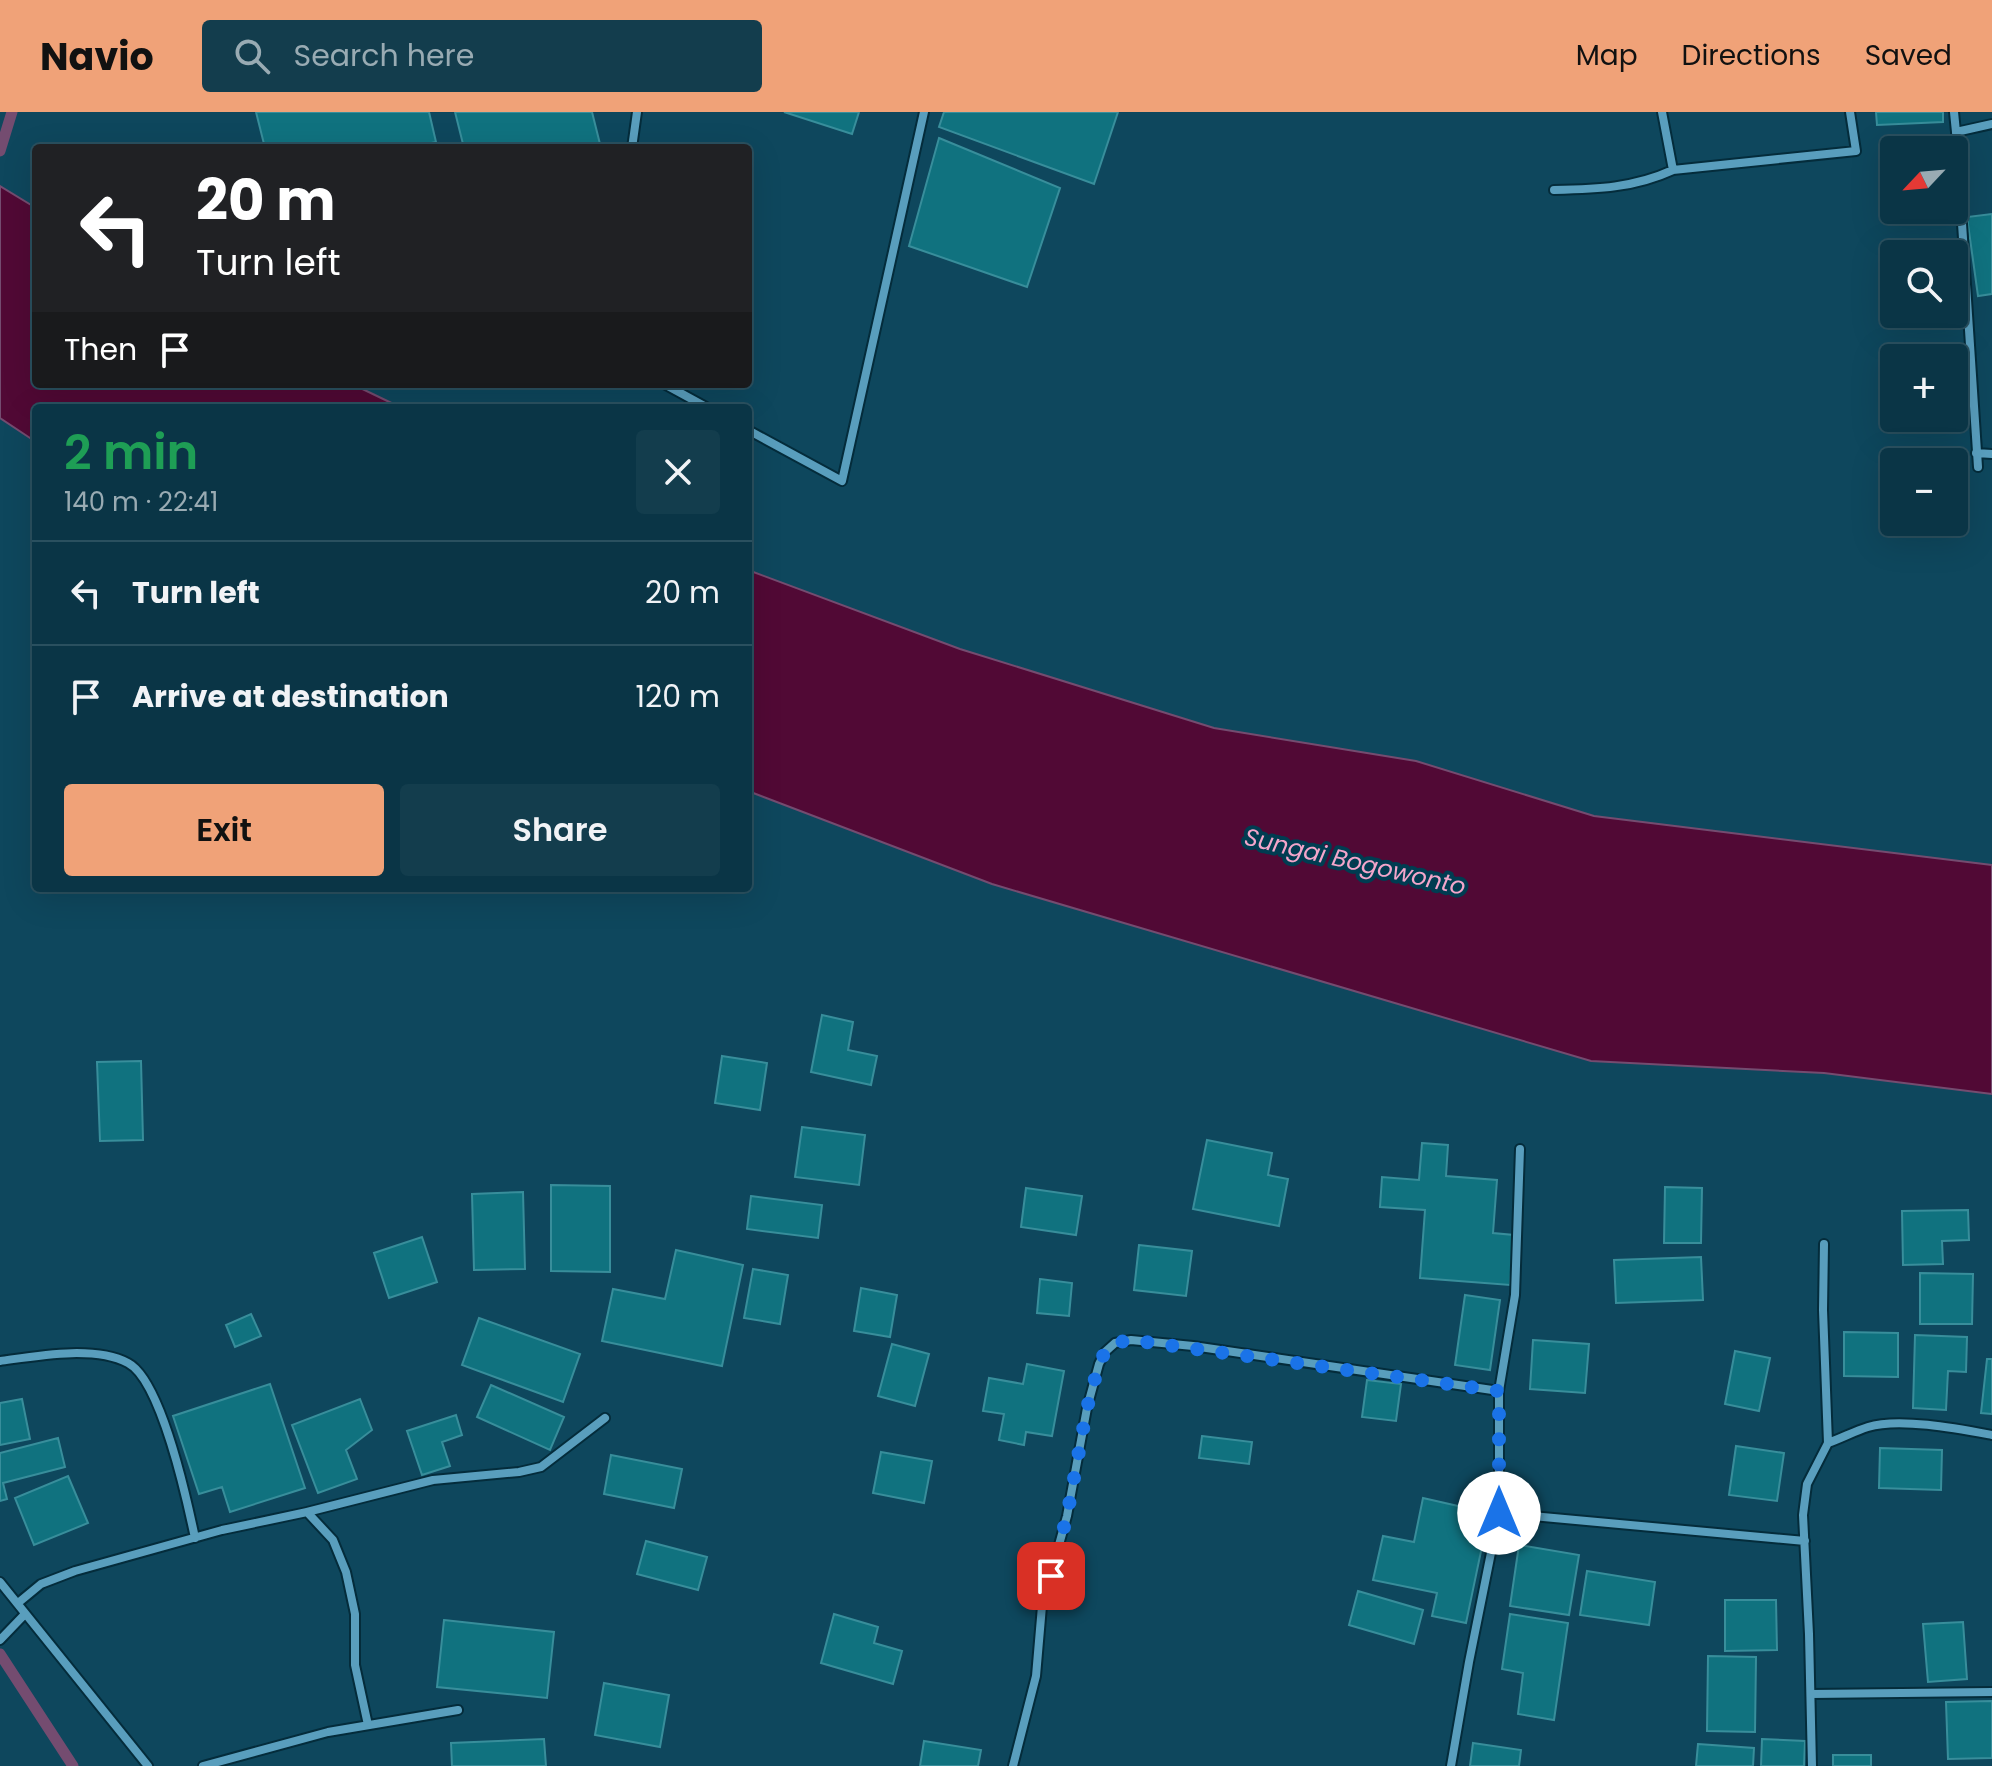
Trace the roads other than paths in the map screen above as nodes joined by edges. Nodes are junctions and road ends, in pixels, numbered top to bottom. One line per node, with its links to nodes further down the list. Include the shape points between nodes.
1 (637, 112): 8 (street)
2 (924, 112): 13 (street, via 842,481)
3 (1662, 112): 9 (street)
4 (1850, 112): 9 (street, via 1856,151)
5 (1954, 112): 7 (street)
6 (1992, 124): 7 (street)
7 (1956, 132): 14 (street)
8 (633, 144)
9 (1673, 170): 10 (street, via 1614,188)
10 (1554, 190)
11 (671, 388): 12 (street)
12 (701, 404)
13 (752, 432)
14 (1976, 453): 15 (street); 16 (street)
15 (1992, 454)
16 (1978, 467)
17 (1520, 1149): 20 (street, via 1515,1295)
18 (1824, 1244): 23 (street)
19 (0, 1361): 26 (street, via 94,1354 129,1363 151,1388)
20 (1499, 1391): 25 (street); 38 (street, via 1193,1346 1115,1343 1099,1364 1087,1408 1067,1516 1042,1606 1036,1676)
21 (605, 1418): 24 (street, via 541,1467 433,1480)
22 (1992, 1435): 23 (street, via 1894,1423 1869,1426)
23 (1828, 1443): 27 (street, via 1807,1484)
24 (307, 1512): 26 (street); 35 (street, via 333,1540 346,1572 355,1614 355,1665)
25 (1499, 1513): 27 (street); 39 (street)
26 (195, 1538): 29 (street, via 75,1571 41,1584)
27 (1805, 1541): 33 (street)
28 (0, 1582): 29 (street)
29 (18, 1603): 30 (street)
30 (25, 1614): 31 (street); 36 (street)
31 (0, 1640)
32 (1992, 1692): 33 (street)
33 (1811, 1694): 40 (street)
34 (458, 1710): 35 (street)
35 (368, 1725): 37 (street)
36 (148, 1766)
37 (203, 1766)
38 (1013, 1766)
39 (1451, 1766)
40 (1812, 1766)

